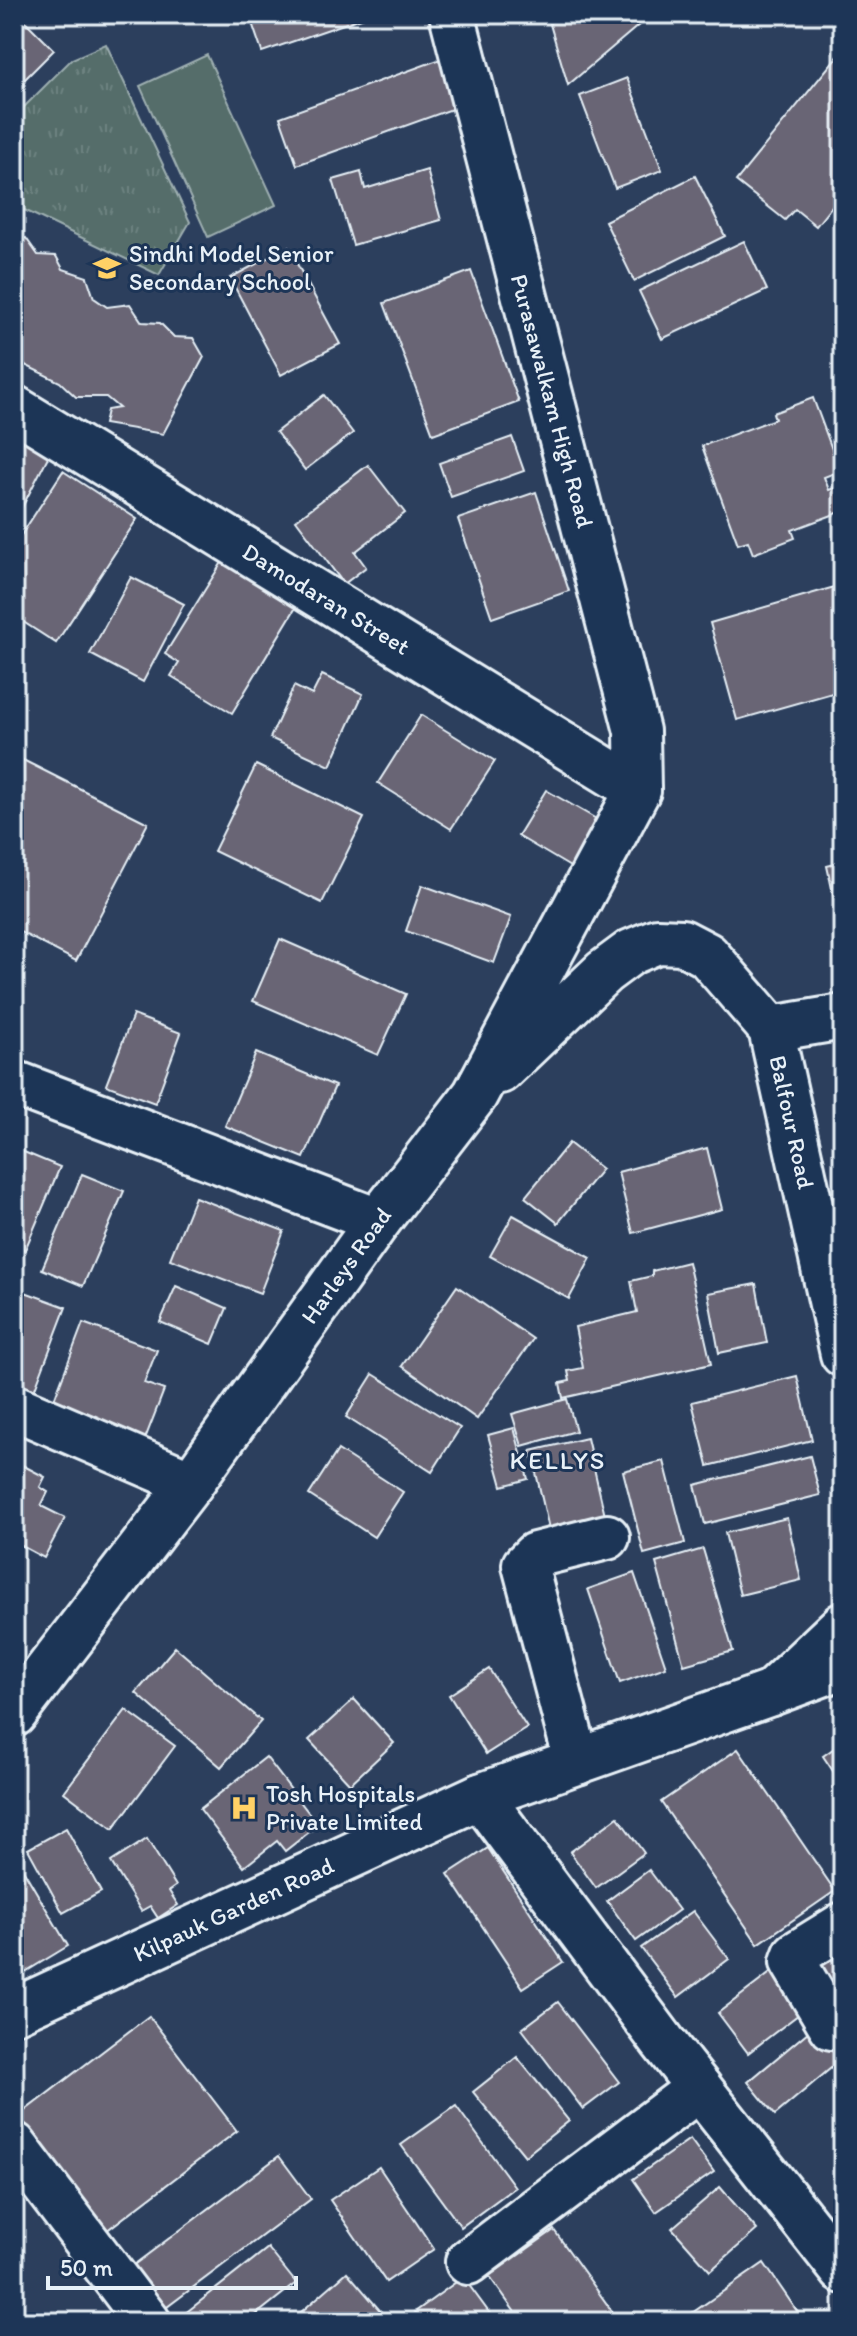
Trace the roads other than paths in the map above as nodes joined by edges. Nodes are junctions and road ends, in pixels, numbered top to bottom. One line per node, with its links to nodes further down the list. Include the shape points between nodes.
1 (452, 14): 3 (main road, Purasawalkam High Road, via 637,731)
2 (14, 408): 3 (main road, Damodaran Street)
3 (638, 790): 7 (main road, Harleys Road)
4 (843, 1017): 5 (main road)
5 (771, 1029): 7 (main road, via 707,955 682,942 657,941 604,972); 9 (main road, Balfour Road)
6 (14, 1083): 8 (main road)
7 (475, 1095): 8 (main road, Harleys Road)
8 (378, 1221): 11 (main road, Harleys Road)
9 (843, 1354)
10 (14, 1407): 11 (main road)
11 (191, 1483): 16 (main road, Harleys Road)
12 (607, 1537): 17 (main road, via 535,1555 525,1565)
13 (843, 1625): 15 (main road)
14 (843, 1666): 15 (main road, Kilpauk Garden Road)
15 (771, 1693): 17 (main road, Kilpauk Garden Road)
16 (16, 1708)
17 (577, 1762): 18 (main road, Kilpauk Garden Road)
18 (480, 1796): 20 (main road, Kilpauk Garden Road); 22 (main road)
19 (843, 1925): 21 (main road, via 796,1954 793,1962 832,2027)
20 (14, 2011)
21 (843, 2028)
22 (699, 2088): 24 (main road); 25 (main road)
23 (14, 2145): 26 (main road)
24 (468, 2262)
25 (843, 2271)
26 (148, 2322)

